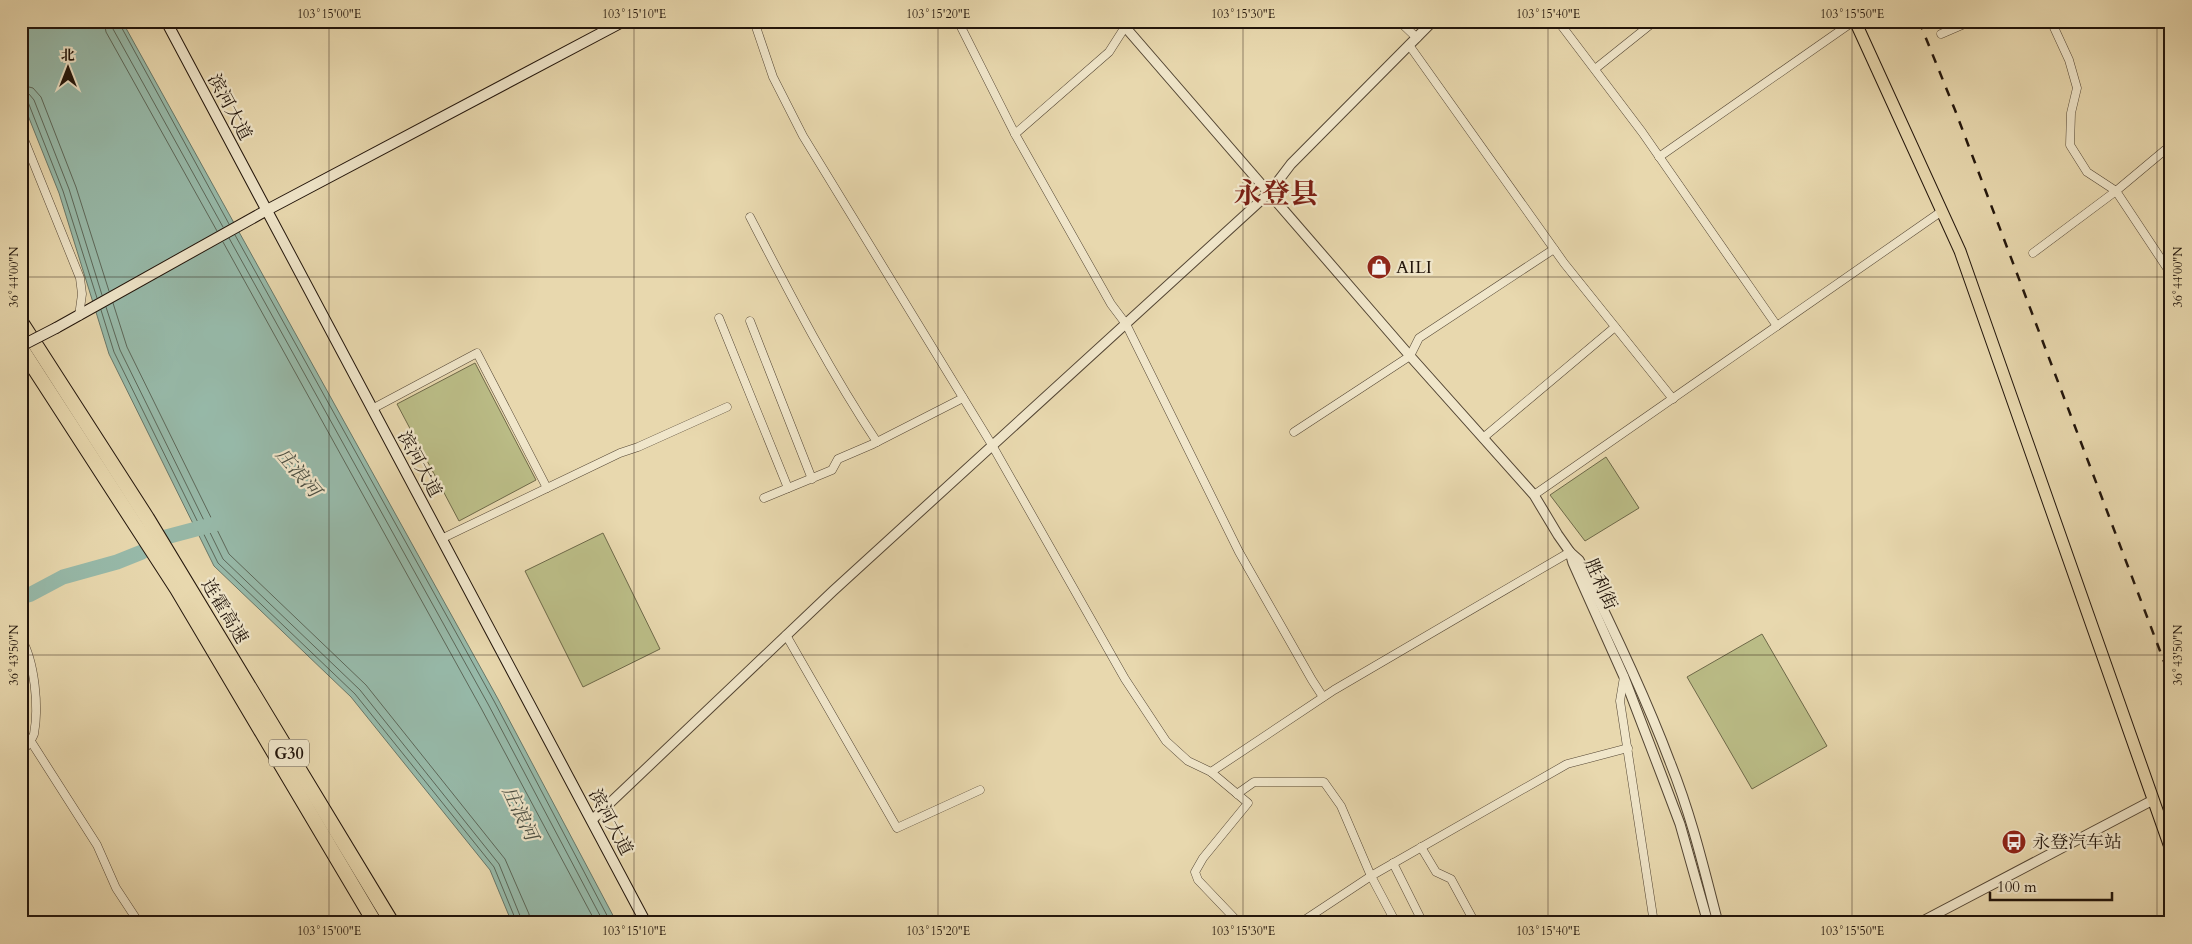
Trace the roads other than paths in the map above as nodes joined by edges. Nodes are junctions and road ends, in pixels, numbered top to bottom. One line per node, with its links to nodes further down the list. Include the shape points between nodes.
1 (166, 21): 23 (main road, 滨河大道)
2 (624, 21): 23 (main road)
3 (754, 21): 38 (street, via 773,77 803,136)
4 (958, 21): 18 (street)
5 (1399, 21): 14 (street)
6 (1433, 21): 14 (street)
7 (1558, 21): 16 (street)
8 (1655, 21): 16 (street)
9 (1854, 21): 20 (street); 24 (main road)
10 (1971, 21): 13 (street)
11 (2051, 21): 21 (street, via 2069,60 2077,88 2071,113 2070,145 2087,172)
12 (1125, 23): 18 (street, via 1109,52); 22 (street)
13 (1941, 34)
14 (1417, 38): 15 (street)
15 (1409, 46): 22 (street, via 1291,164); 26 (street)
16 (1595, 69): 20 (street)
17 (21, 132): 29 (street, via 80,278)
18 (1015, 134): 33 (street, via 1111,304)
19 (2171, 145): 21 (street)
20 (1659, 157): 34 (street)
21 (2116, 191): 27 (street); 28 (street)
22 (1268, 193): 33 (street); 37 (street)
23 (267, 210): 29 (main road); 41 (main road, 滨河大道)
24 (1942, 211): 34 (street); 65 (main road, via 1960,251)
25 (750, 217): 44 (street, via 807,328)
26 (1554, 249): 35 (street); 37 (street, via 1419,338)
27 (2033, 253)
28 (2171, 274)
29 (79, 316): 36 (main road, bridge)
30 (719, 318): 48 (street)
31 (750, 321): 46 (street)
32 (21, 322): 51 (highway, 连霍高速 / G30)
33 (1126, 324): 45 (street); 58 (street, via 1240,552)
34 (1777, 326): 39 (street)
35 (1615, 327): 39 (street); 43 (street)
36 (21, 347): 51 (highway, 连霍高速 / G30)
37 (1410, 356): 42 (street); 43 (street)
38 (963, 398): 44 (street); 45 (street)
39 (1673, 399): 49 (street)
40 (728, 407): 47 (street, via 620,452)
41 (372, 409): 47 (street, via 477,353); 52 (main road, 滨河大道)
42 (1294, 432)
43 (1483, 438): 49 (street)
44 (877, 442): 46 (street, via 838,460 832,470)
45 (992, 445): 55 (street); 62 (street, via 1125,679 1161,733 1188,761)
46 (812, 479): 48 (street)
47 (547, 488): 52 (street)
48 (788, 488): 50 (street)
49 (1534, 495): 53 (street)
50 (764, 498)
51 (142, 521): 54 (highway, 连霍高速 / G30)
52 (442, 539): 66 (main road, 滨河大道)
53 (1570, 552): 57 (street, 胜利街); 58 (street); 83 (street, 胜利街, via 1579,560 1626,657 1671,764 1698,846)
54 (182, 586): 73 (highway, 连霍高速 / G30); 74 (highway, 连霍高速 / G30)
55 (786, 635): 63 (street, via 897,828); 66 (street)
56 (21, 638): 59 (street, via 34,675 34,735)
57 (1624, 677): 60 (street, via 1620,701); 82 (street, 胜利街, via 1680,824)
58 (1323, 697): 62 (street)
59 (30, 740): 61 (street); 72 (street, via 97,845 116,888)
60 (1628, 748): 68 (street, via 1567,764); 81 (street)
61 (21, 753)
62 (1211, 772): 64 (street)
63 (980, 790)
64 (1237, 794): 71 (street, via 1254,782 1324,782 1341,806); 76 (street, via 1248,803 1195,872 1198,880)
65 (2153, 800): 67 (main road); 84 (street)
66 (592, 820): 75 (main road, 滨河大道)
67 (2166, 823): 69 (main road)
68 (1421, 847): 70 (street); 80 (street, via 1436,872 1451,879)
69 (2171, 850)
70 (1393, 863): 71 (street); 79 (street)
71 (1371, 876): 77 (street); 78 (street)
72 (139, 923)
73 (375, 923)
74 (392, 923)
75 (646, 923)
76 (1239, 923)
77 (1300, 923)
78 (1396, 923)
79 (1423, 923)
80 (1475, 923)
81 (1654, 923)
82 (1708, 923)
83 (1718, 923)
84 (1919, 923)

